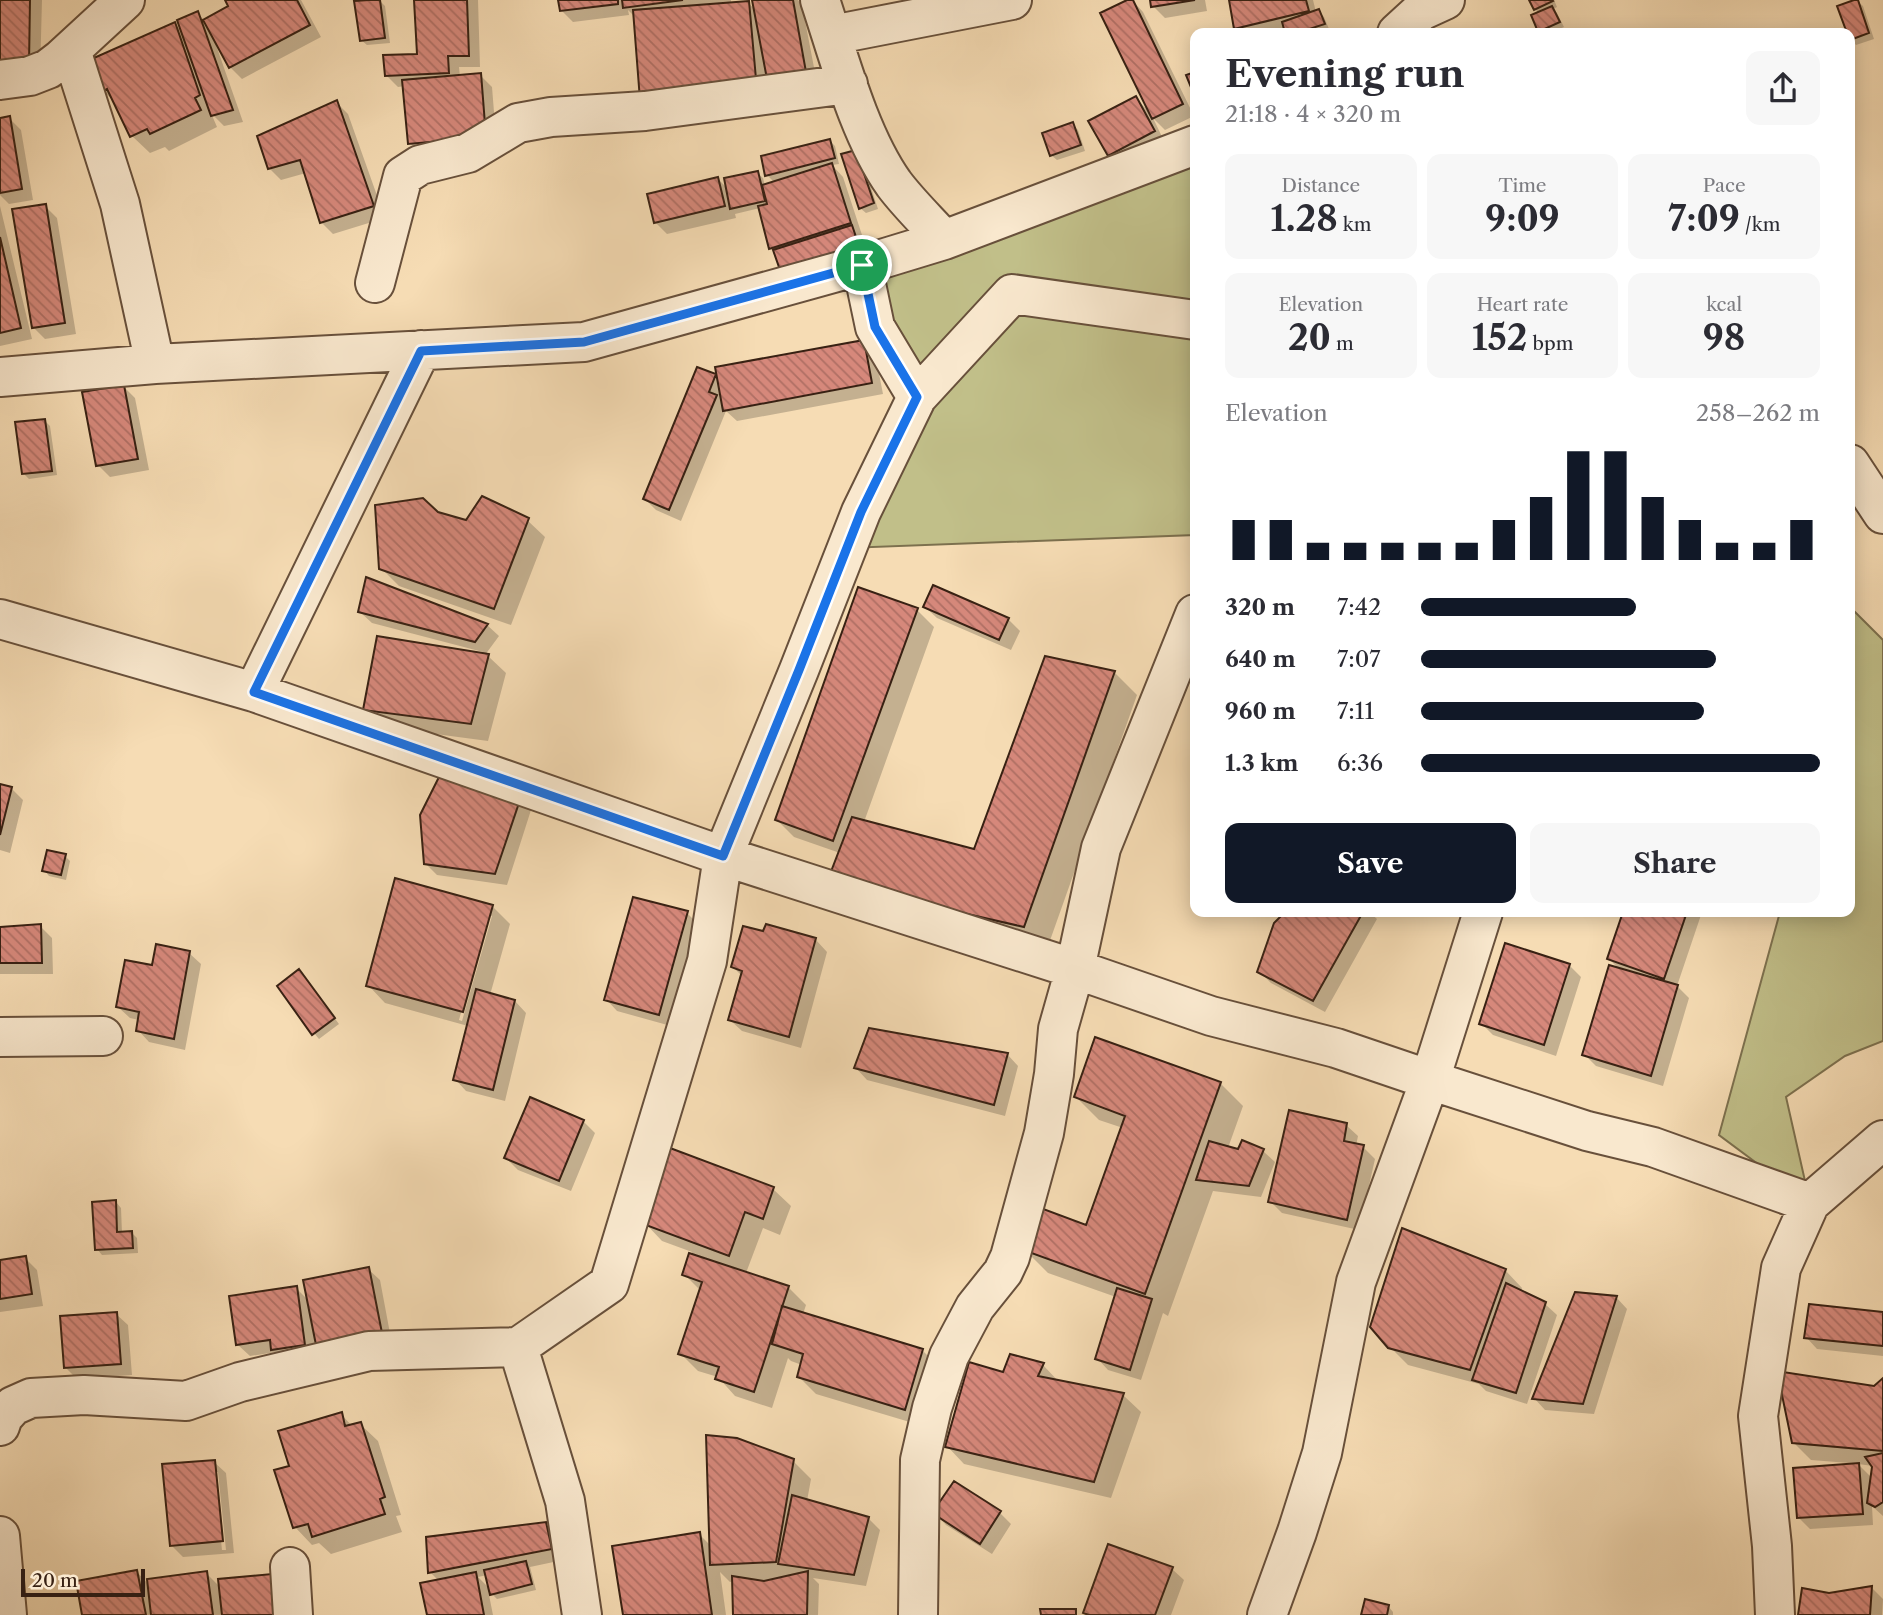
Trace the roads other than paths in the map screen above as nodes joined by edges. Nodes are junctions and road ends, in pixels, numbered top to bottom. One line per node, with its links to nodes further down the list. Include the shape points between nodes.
1 (125, 0): 4 (street)
2 (1012, 0): 3 (street)
3 (826, 17): 6 (street)
4 (71, 50): 5 (street, via 48,69); 13 (street, via 120,204)
5 (0, 80)
6 (848, 84): 8 (street, via 894,183); 10 (street, via 518,123 468,153 420,165 403,176)
7 (1190, 147): 8 (street)
8 (944, 240): 9 (street)
9 (862, 265): 12 (street, via 584,342); 15 (street, via 875,327)
10 (375, 283)
11 (1190, 319): 15 (street, via 1012,294)
12 (421, 351): 13 (street); 20 (street)
13 (155, 364): 14 (street)
14 (0, 377)
15 (917, 397): 21 (street, via 861,512)
16 (1855, 472): 17 (street)
17 (1883, 514)
18 (0, 619): 20 (street)
19 (1190, 626): 23 (street, via 1101,848)
20 (254, 692): 21 (street)
21 (723, 856): 23 (street); 29 (street, via 707,961 608,1284)
22 (1481, 917): 26 (street)
23 (1075, 970): 26 (street, via 1211,1016 1336,1048); 36 (street, via 1058,1030 1044,1133 1010,1257 975,1307 949,1356 932,1408 920,1460)
24 (103, 1036): 25 (street)
25 (0, 1037)
26 (1430, 1080): 28 (street, via 1587,1132 1653,1147); 37 (street, via 1356,1282 1322,1453)
27 (1883, 1140): 28 (street)
28 (1810, 1203): 38 (street, via 1781,1268 1758,1416)
29 (518, 1347): 30 (street, via 369,1351 240,1382 186,1401 84,1395 30,1398 13,1406); 35 (street, via 565,1502)
30 (0, 1426)
31 (0, 1536): 33 (street)
32 (290, 1567): 34 (street)
33 (7, 1615)
34 (293, 1615)
35 (582, 1615)
36 (918, 1615)
37 (1267, 1615)
38 (1775, 1615)

